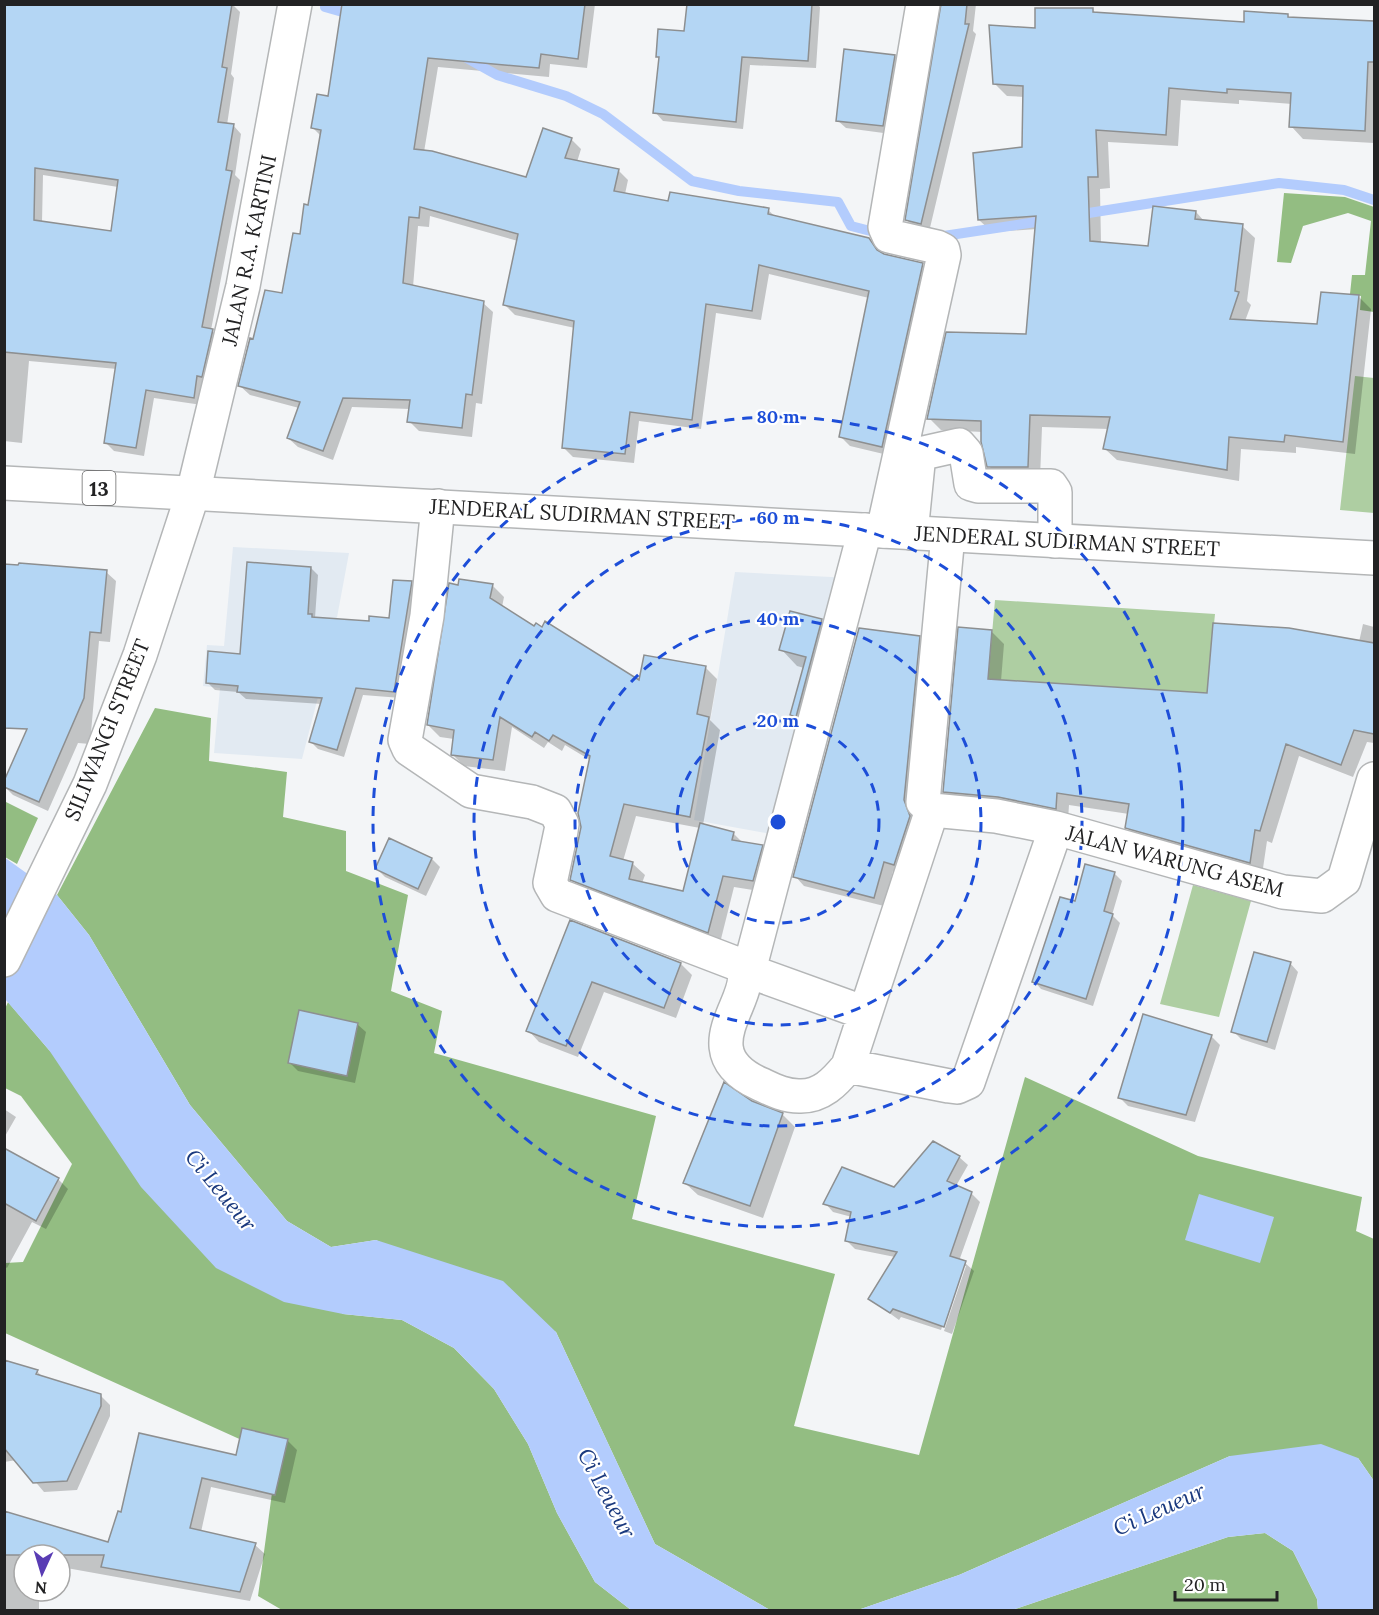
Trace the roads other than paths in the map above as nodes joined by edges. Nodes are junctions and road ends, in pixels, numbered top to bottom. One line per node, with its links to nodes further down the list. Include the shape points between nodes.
1 (295, 4): 4 (main road, JALAN R.A. KARTINI, via 243,286)
2 (923, 4): 6 (main road, via 885,227 889,236 937,247 944,255)
3 (4, 483): 4 (main road, JENDERAL SUDIRMAN STREET / 13)
4 (193, 493): 5 (main road, JENDERAL SUDIRMAN STREET / 13); 13 (main road, SILIWANGI STREET, via 140,655 90,784)
5 (438, 506): 6 (main road, JENDERAL SUDIRMAN STREET / 13); 14 (main road, via 427,616 405,740 409,749 471,791 532,802 555,811 562,824 550,883 557,895)
6 (886, 531): 7 (main road, JENDERAL SUDIRMAN STREET / 13); 8 (main road, via 919,454 959,444 966,453 971,484 1051,486 1055,492); 14 (main road, via 752,959)
7 (948, 535): 8 (main road, JENDERAL SUDIRMAN STREET / 13); 11 (main road, via 923,802)
8 (1055, 540): 9 (main road, JENDERAL SUDIRMAN STREET / 13)
9 (1374, 558)
10 (1374, 779): 12 (main road, JALAN WARUNG ASEM, via 1344,880 1322,896 1283,892)
11 (932, 810): 12 (main road, JALAN WARUNG ASEM, via 996,816); 15 (main road)
12 (1056, 828): 16 (main road, via 968,1082 949,1086)
13 (4, 960)
14 (743, 969): 15 (main road); 16 (main road, via 744,981 726,1042 728,1055 743,1076 786,1095 802,1096 819,1093 835,1083)
15 (865, 1013): 16 (main road)
16 (848, 1066)

